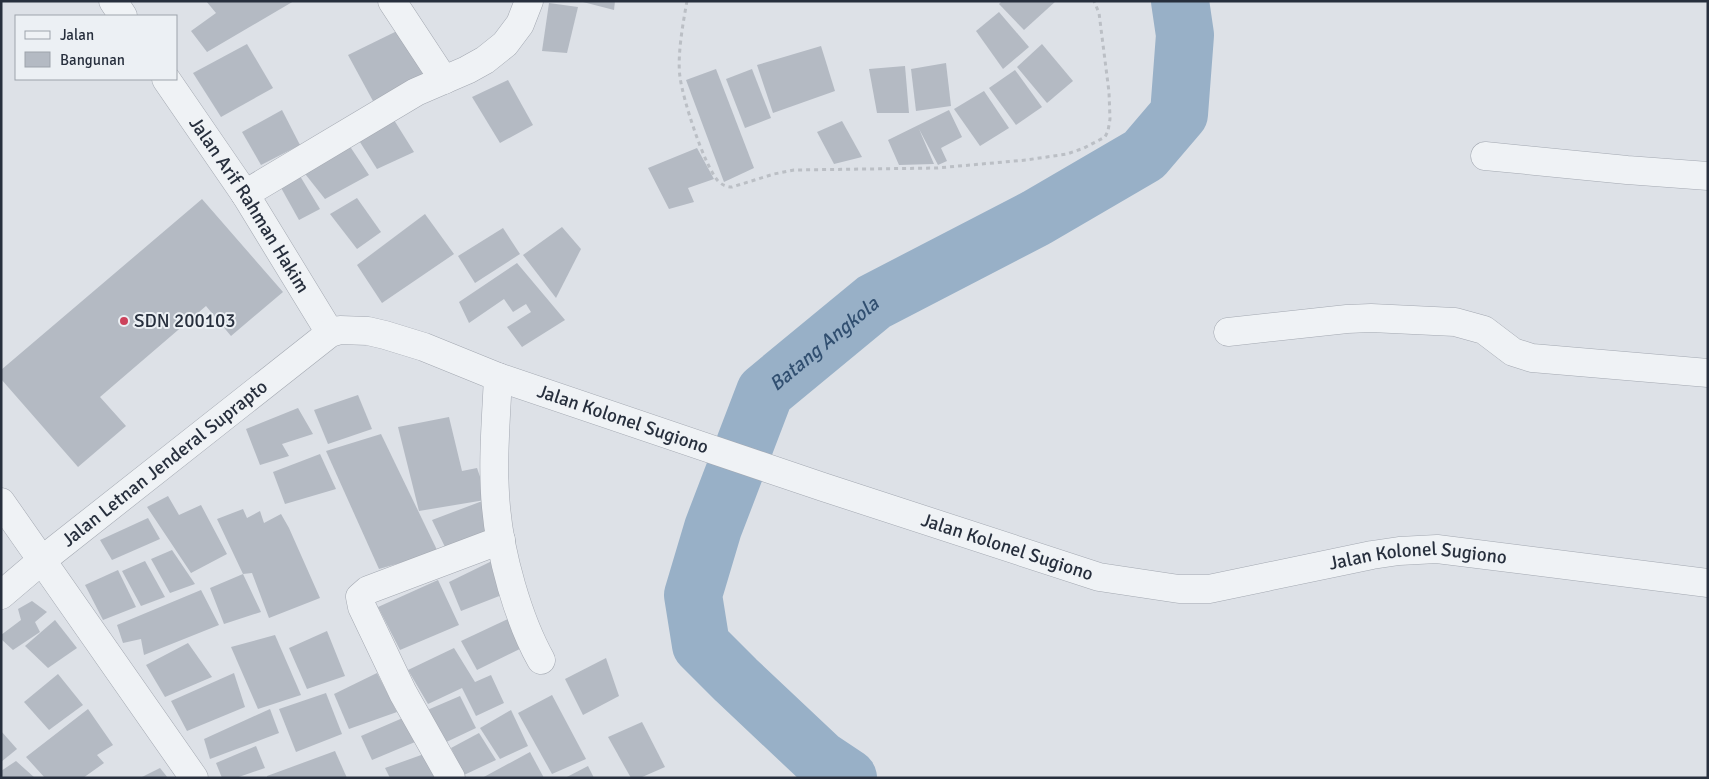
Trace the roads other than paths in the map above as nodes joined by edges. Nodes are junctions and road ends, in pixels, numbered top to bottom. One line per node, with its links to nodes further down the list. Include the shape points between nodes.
1 (112, 1): 4 (street)
2 (392, 1): 6 (street)
3 (529, 1): 6 (street, via 520,24 505,44 485,60)
4 (122, 15)
5 (167, 80): 9 (street, Jalan Arif Rahman Hakim)
6 (444, 80): 9 (street, via 416,92)
7 (1485, 156): 8 (street)
8 (1708, 176)
9 (245, 194): 11 (street, Jalan Arif Rahman Hakim)
10 (1228, 332): 12 (street, via 1347,319 1455,322 1484,330 1513,352 1532,358)
11 (330, 333): 13 (street, Jalan Kolonel Sugiono, via 354,330 385,334); 16 (street, Jalan Letnan Jenderal Suprapto)
12 (1708, 373)
13 (498, 377): 15 (street, via 494,458); 17 (street, Jalan Kolonel Sugiono, via 823,488 1099,577 1179,589 1209,589 1372,555 1437,549)
14 (1, 502): 16 (street)
15 (501, 540): 19 (street, via 521,618); 21 (street, via 368,590 360,597 404,693)
16 (42, 561): 18 (street, Jalan Letnan Jenderal Suprapto); 20 (street)
17 (1708, 583)
18 (1, 595)
19 (541, 660)
20 (194, 778)
21 (451, 778)

